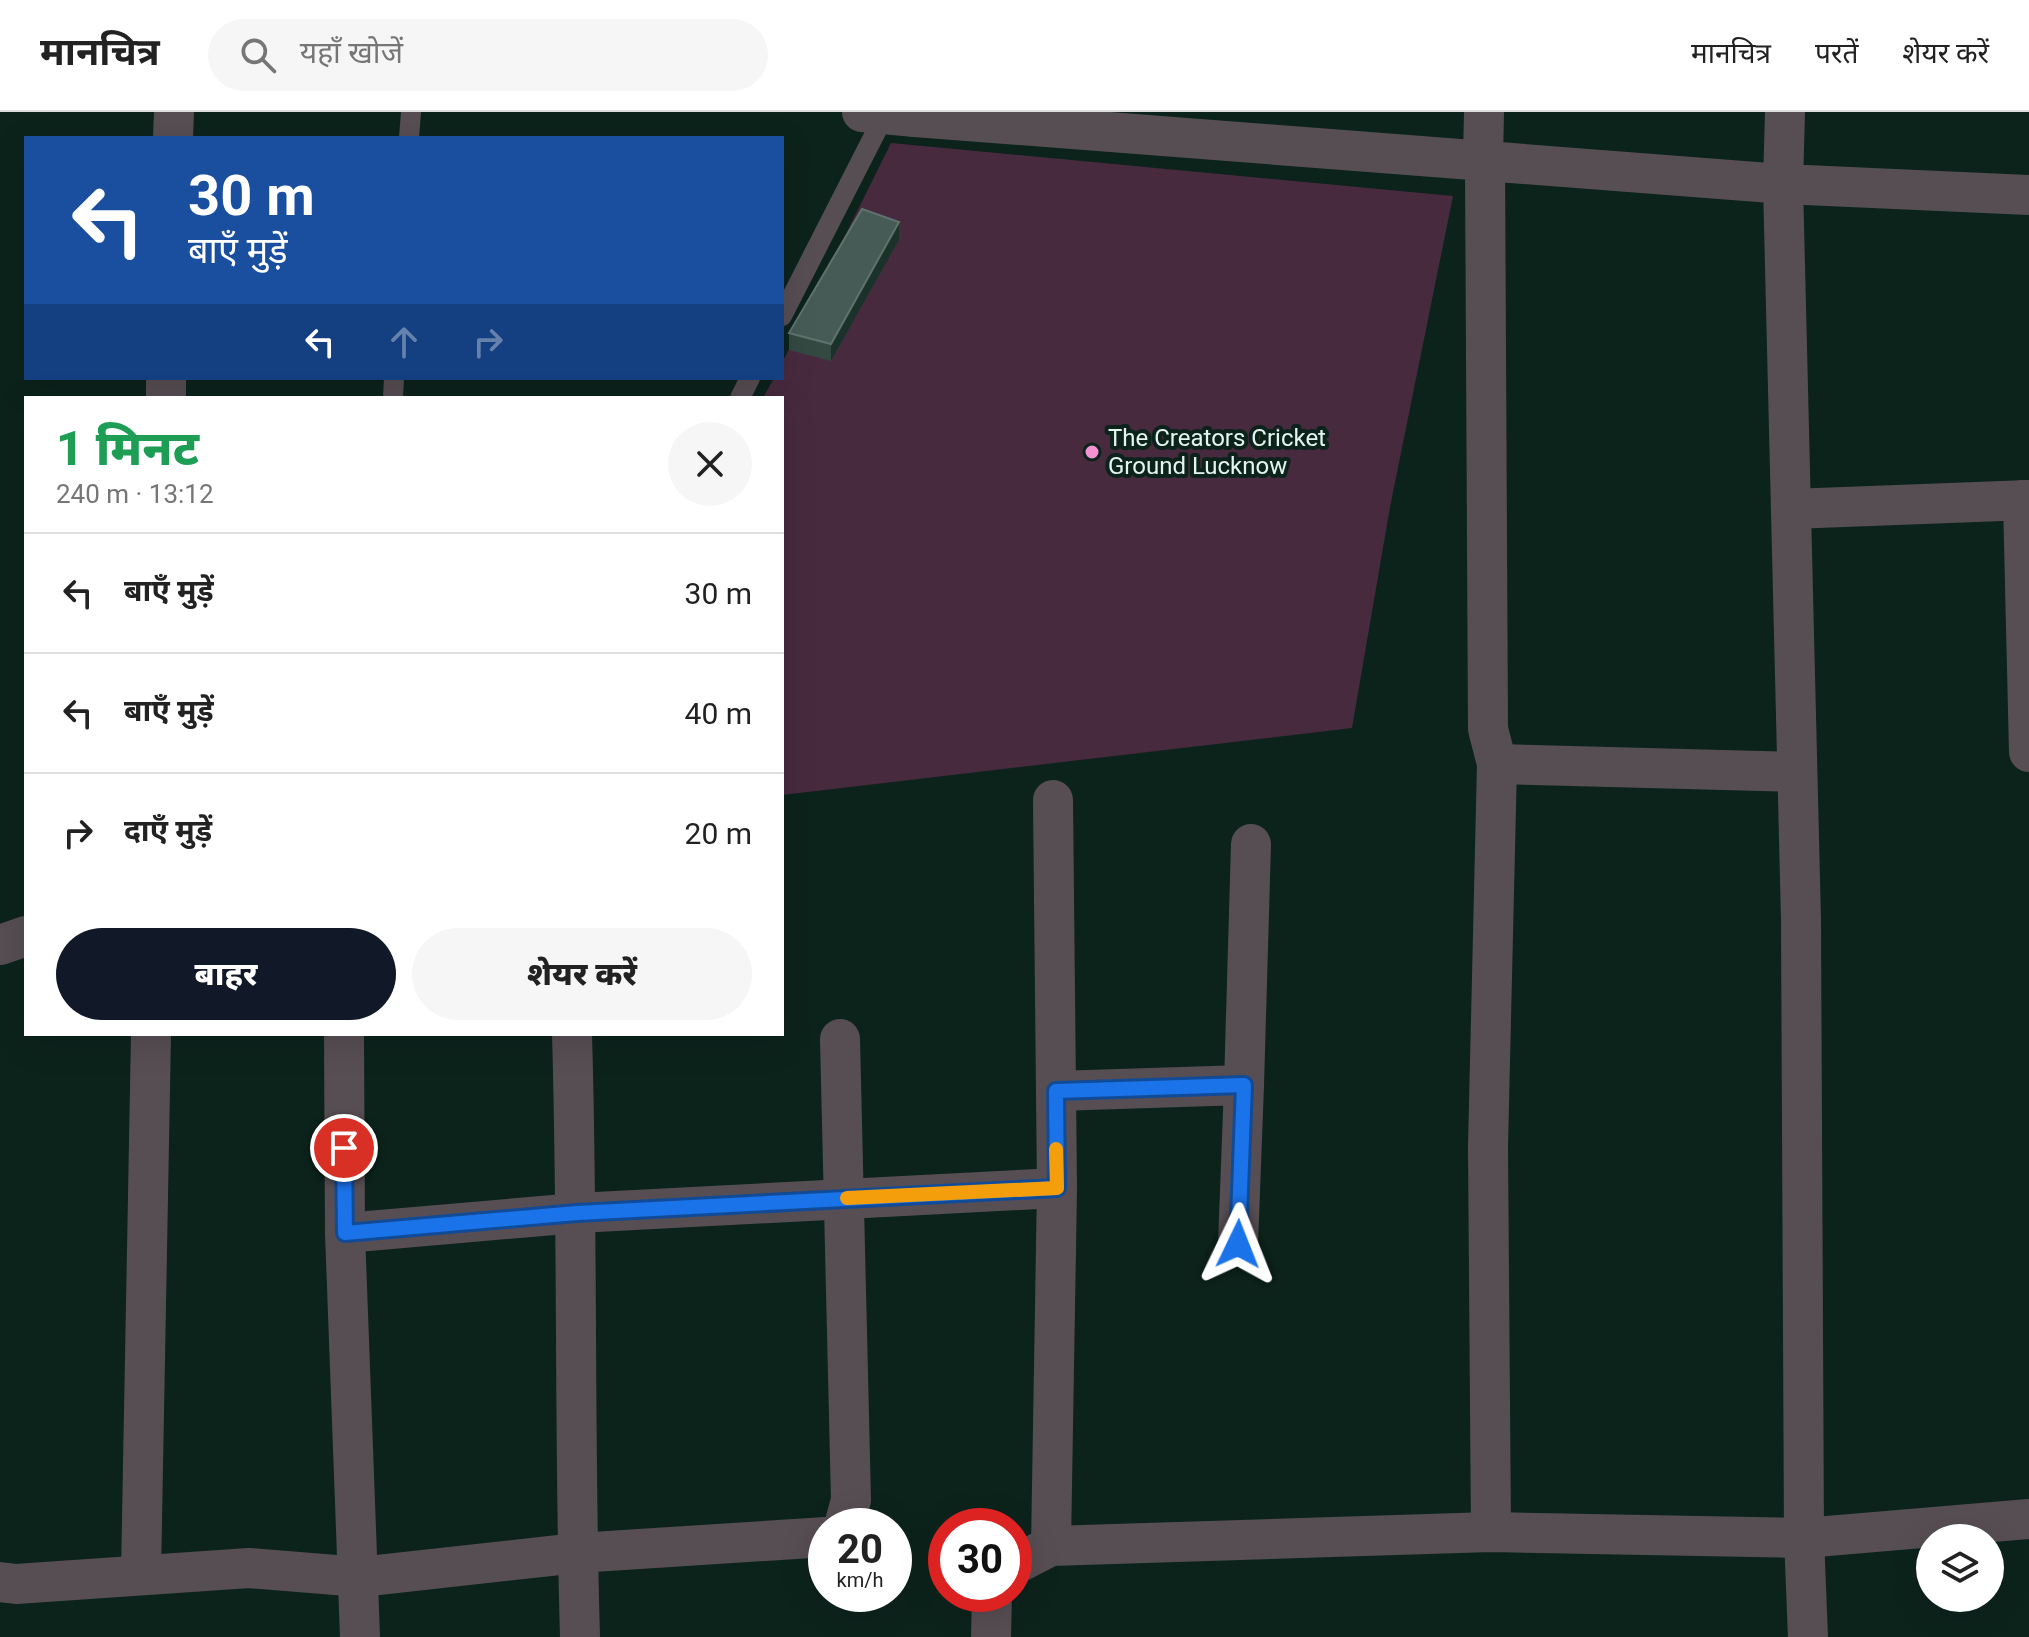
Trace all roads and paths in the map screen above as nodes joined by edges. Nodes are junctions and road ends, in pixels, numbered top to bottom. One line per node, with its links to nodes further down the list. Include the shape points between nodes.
1 (174, 112): 6 (street)
2 (411, 112): 7 (lane)
3 (1484, 112): 8 (street, via 1483,160)
4 (1785, 112): 9 (street)
5 (895, 114): 8 (street); 11 (lane)
6 (173, 136)
7 (409, 136)
8 (1488, 161): 9 (street); 15 (street, via 1488,729)
9 (1783, 184): 10 (street); 13 (street)
10 (2029, 195)
11 (784, 312)
12 (2026, 500): 13 (street); 14 (street)
13 (1791, 509): 16 (street)
14 (2029, 752)
15 (1497, 764): 16 (street); 34 (street, via 1488,1147)
16 (1797, 772): 36 (street)
17 (1053, 800): 26 (street)
18 (1251, 844): 25 (street)
19 (24, 937): 20 (street)
20 (0, 945)
21 (151, 1036): 40 (street)
22 (344, 1036): 30 (street)
23 (572, 1036): 29 (street)
24 (840, 1039): 28 (street)
25 (1244, 1085): 26 (street); 31 (street)
26 (1056, 1091): 27 (street)
27 (1057, 1188): 28 (street); 37 (street)
28 (843, 1198): 29 (street); 32 (street)
29 (577, 1213): 30 (street); 38 (street)
30 (345, 1233): 41 (street)
31 (1238, 1244)
32 (849, 1508)
33 (2029, 1519): 36 (street)
34 (1491, 1532): 36 (street); 37 (street)
35 (808, 1538): 38 (street)
36 (1804, 1538): 47 (street)
37 (1051, 1546): 39 (street)
38 (577, 1553): 41 (street); 45 (street)
39 (1032, 1556)
40 (141, 1574): 41 (street, via 249,1568); 42 (street)
41 (360, 1577): 44 (street)
42 (0, 1582)
43 (992, 1612): 46 (street)
44 (360, 1637)
45 (580, 1637)
46 (991, 1637)
47 (1808, 1637)

